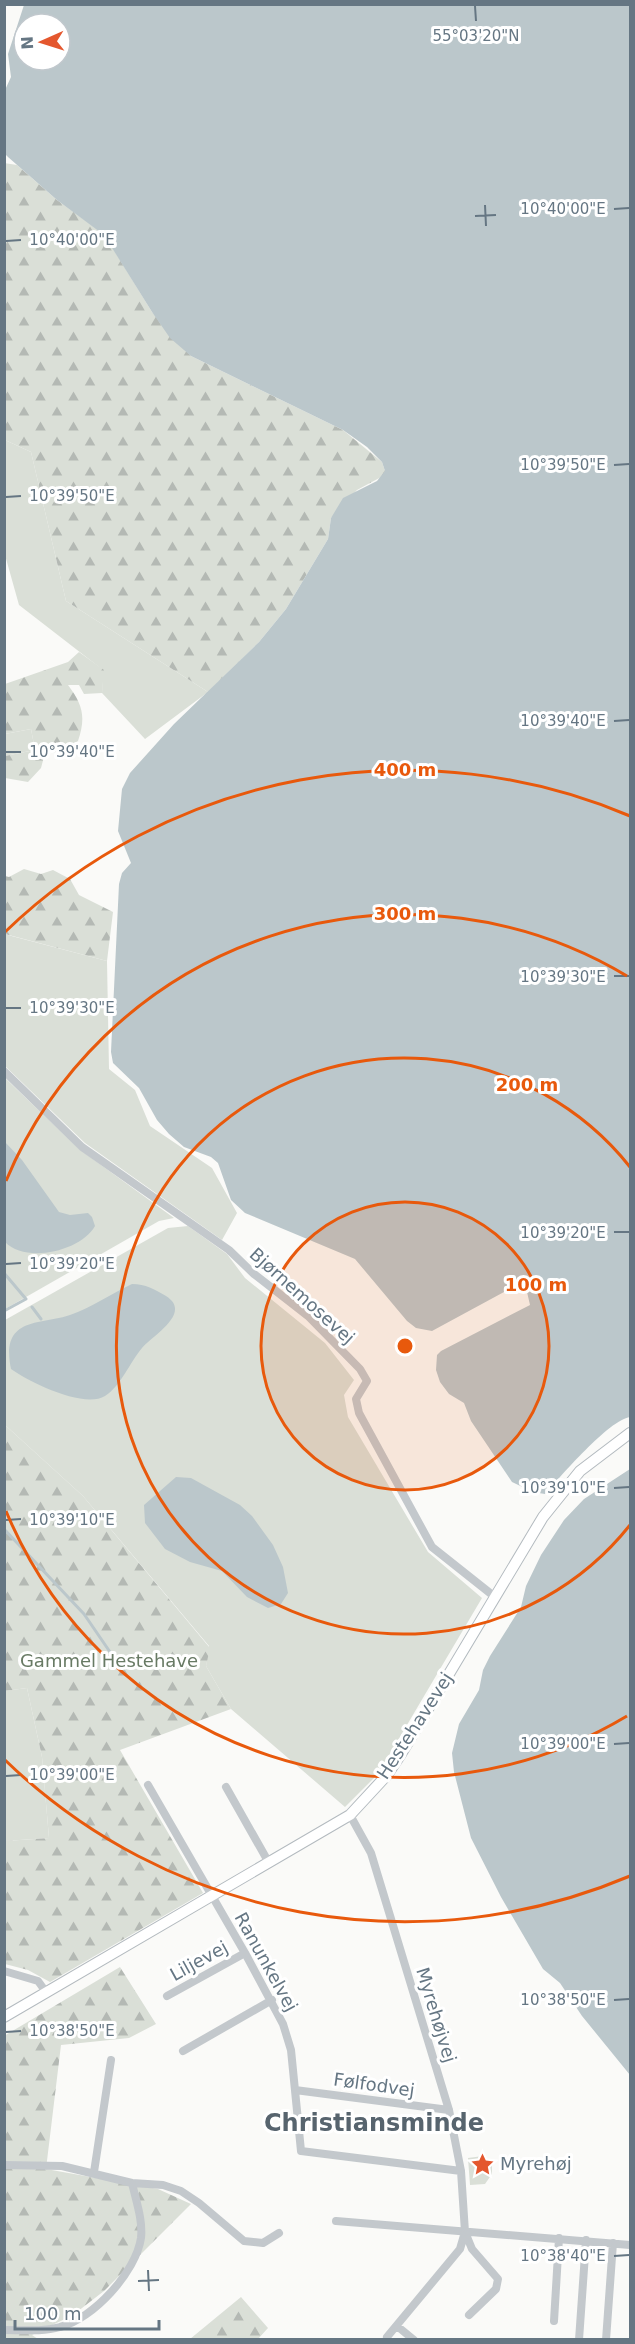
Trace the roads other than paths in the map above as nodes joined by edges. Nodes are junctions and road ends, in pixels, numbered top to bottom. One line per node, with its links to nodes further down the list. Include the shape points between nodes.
1 (4, 1071): 3 (street, Bjørnemosevej, via 82,1147 229,1250 308,1317 360,1369 367,1381 356,1399 359,1413 432,1546)
2 (630, 1433): 3 (street, Hestehavevej, via 580,1471 561,1493)
3 (495, 1597): 6 (street, Hestehavevej, via 401,1754)
4 (148, 1785): 8 (street, Ranunkelvej)
5 (226, 1787): 7 (street)
6 (350, 1815): 7 (street, Hestehavevej); 18 (street, Myrehøjvej, via 370,1853)
7 (268, 1863): 8 (street, Hestehavevej)
8 (211, 1897): 9 (street, Ranunkelvej); 11 (street, Hestehavevej)
9 (245, 1953): 12 (street, Liljevej); 13 (street, Ranunkelvej)
10 (4, 1971): 11 (street, via 38,1982)
11 (46, 1992): 14 (street, Hestehavevej)
12 (167, 1996)
13 (272, 2000): 15 (street); 17 (street, Ranunkelvej, via 291,2050)
14 (4, 2017)
15 (183, 2051)
16 (111, 2060): 21 (street)
17 (295, 2090): 18 (street, Følfodvej); 20 (street, Ranunkelvej, via 301,2151)
18 (450, 2110): 20 (street, Myrehøjvej)
19 (4, 2165): 21 (street, via 62,2166)
20 (461, 2171): 24 (street, Myrehøjvej)
21 (94, 2172): 22 (street)
22 (132, 2183): 25 (street, via 163,2185 181,2191 244,2241 263,2243); 33 (street, via 141,2237 128,2270 84,2317 45,2330)
23 (336, 2221): 24 (street)
24 (465, 2232): 26 (street); 30 (street, Myrehøjvej, via 472,2249 498,2278 496,2289); 32 (street, Myrehøjvej, via 460,2249)
25 (279, 2233)
26 (559, 2238): 27 (street); 31 (street)
27 (586, 2240): 28 (street); 36 (street)
28 (613, 2243): 29 (street); 37 (street)
29 (630, 2244)
30 (469, 2315)
31 (554, 2321)
32 (397, 2326): 34 (street, Myrehøjvej); 35 (street)
33 (4, 2330)
34 (387, 2337)
35 (414, 2340)
36 (579, 2340)
37 (606, 2340)

